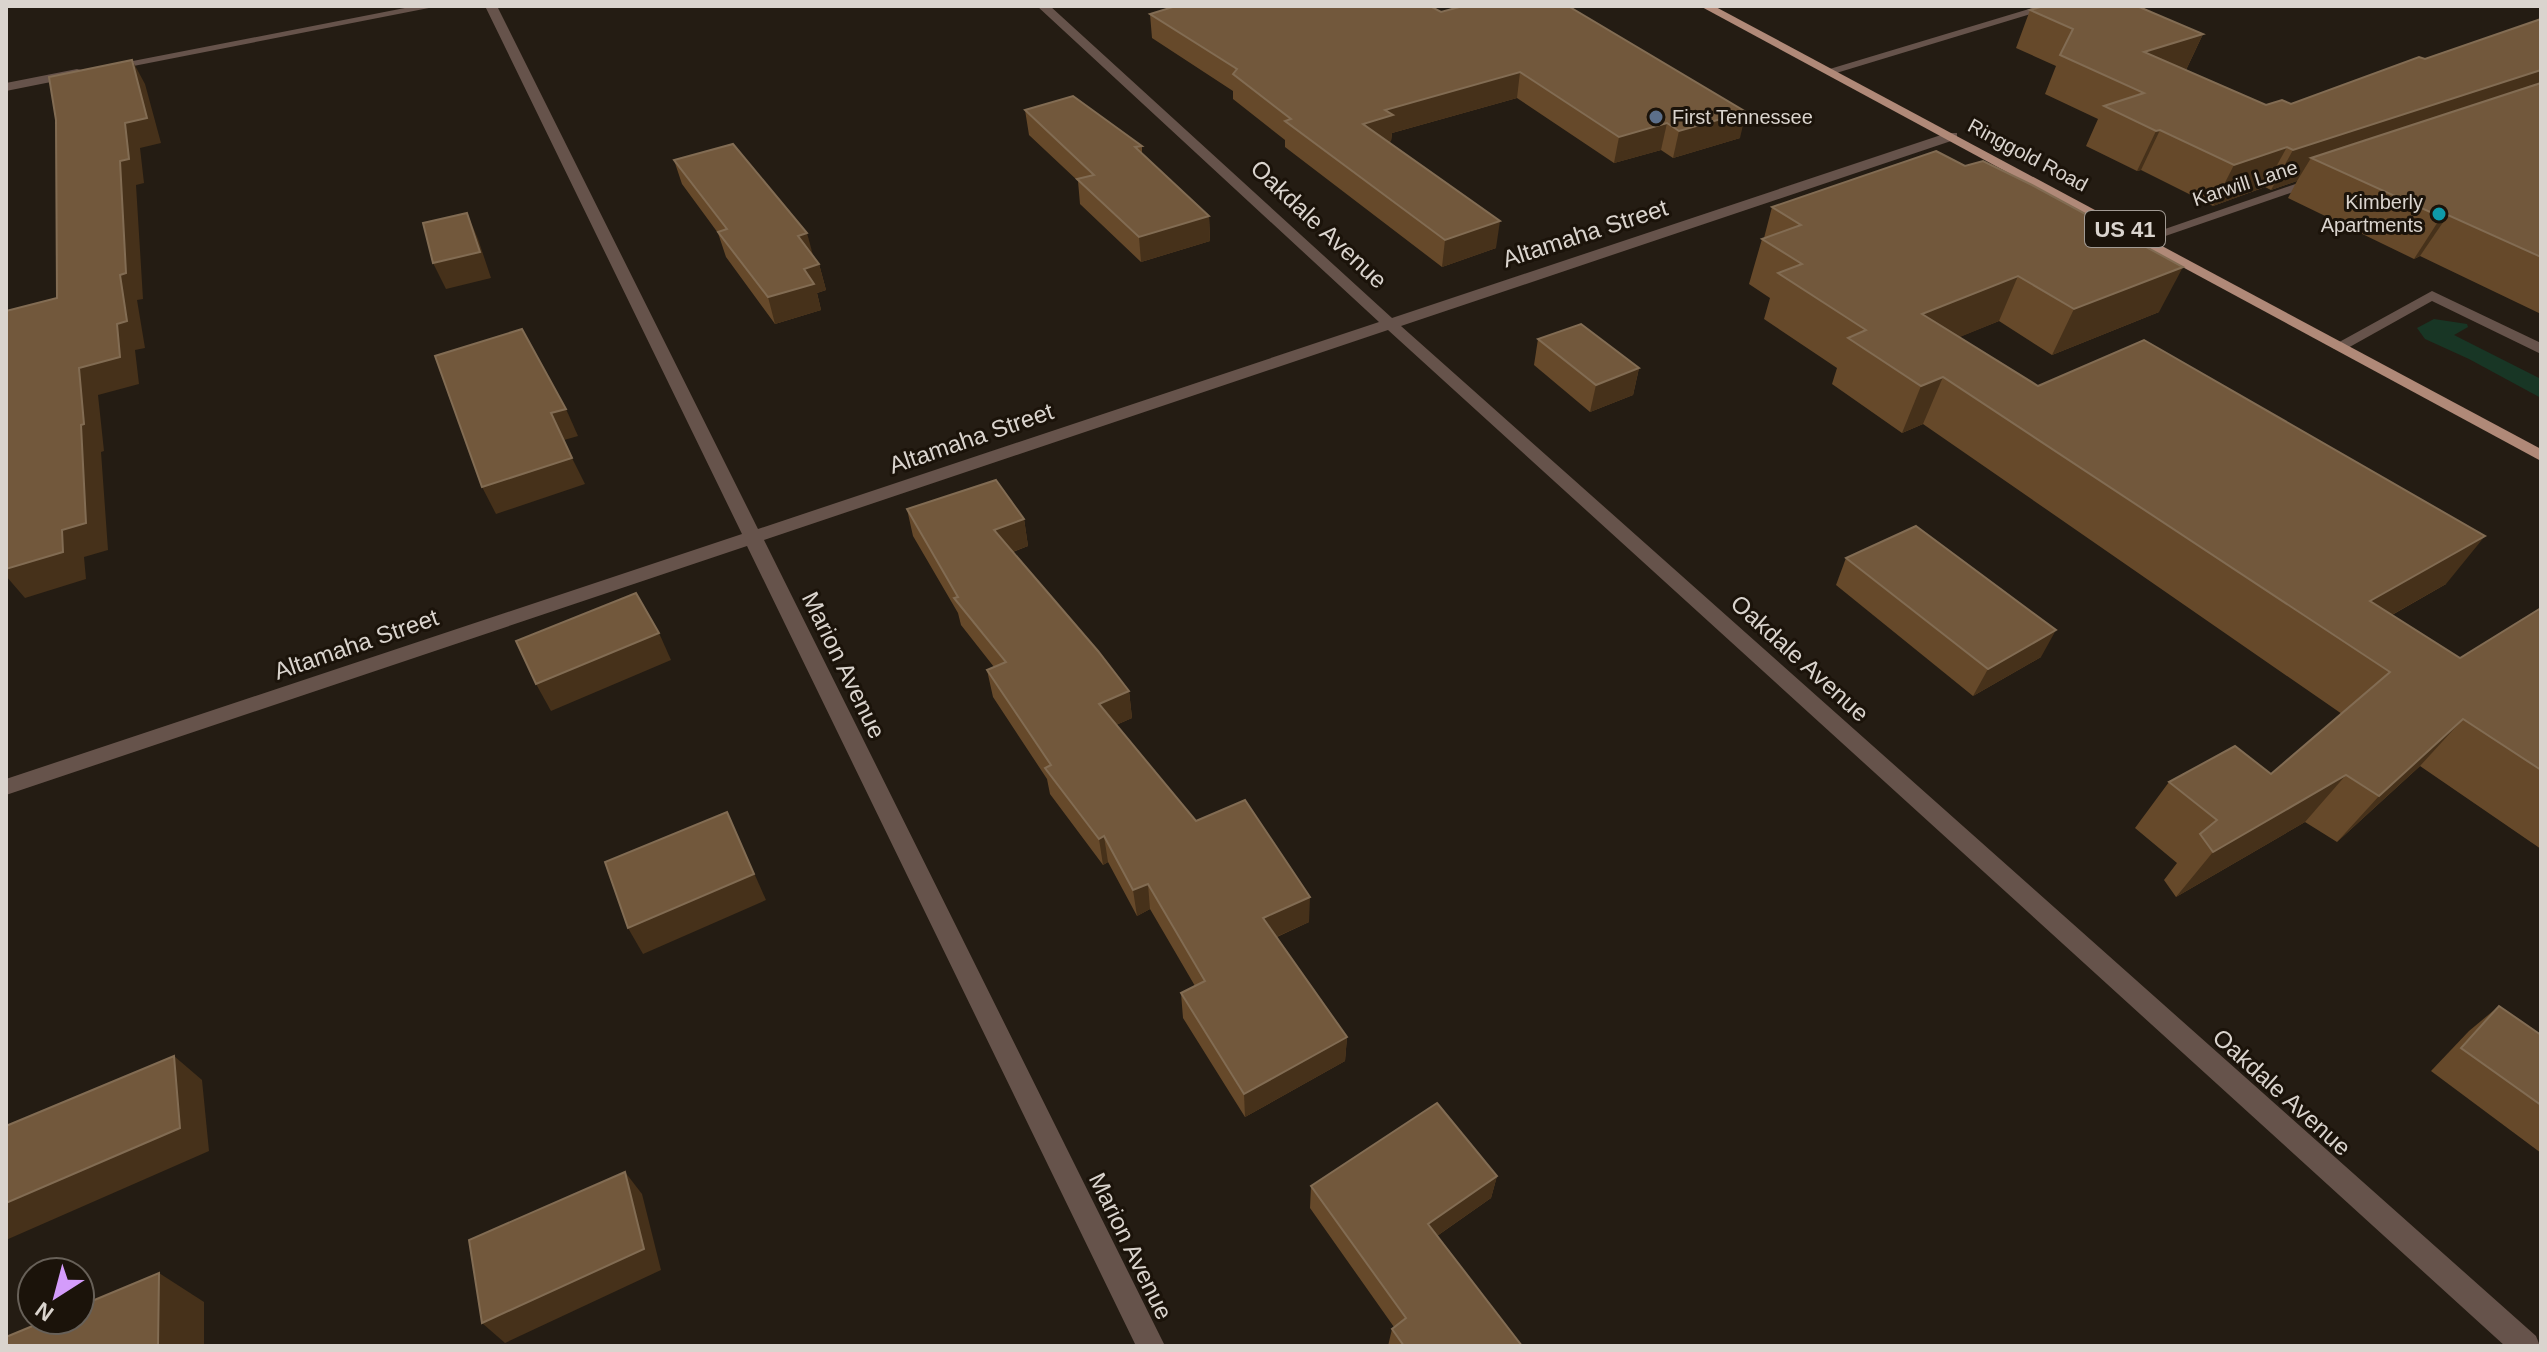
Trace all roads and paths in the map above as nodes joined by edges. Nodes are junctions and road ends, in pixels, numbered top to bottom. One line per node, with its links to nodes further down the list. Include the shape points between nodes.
1 (433, 6): 7 (street, via 324,21)
2 (491, 6): 15 (street, Marion Avenue)
3 (1043, 6): 11 (street, Oakdale Avenue)
4 (1706, 6): 6 (main road, Ringgold Road / US 41)
5 (2051, 6): 6 (street)
6 (1829, 71): 8 (main road, Ringgold Road / US 41)
7 (6, 87)
8 (1952, 136): 10 (main road, Ringgold Road / US 41); 11 (street, Altamaha Street)
9 (2336, 175): 10 (street, Karwill Lane)
10 (2143, 239): 12 (main road, Ringgold Road / US 41)
11 (1389, 323): 15 (street, Altamaha Street); 18 (street, Oakdale Avenue)
12 (2340, 346): 13 (street, via 2432,295); 14 (main road, Ringgold Road / US 41)
13 (2541, 349)
14 (2541, 456)
15 (752, 537): 16 (street, Altamaha Street); 17 (street, Marion Avenue)
16 (6, 787)
17 (1151, 1346)
18 (2526, 1346)

